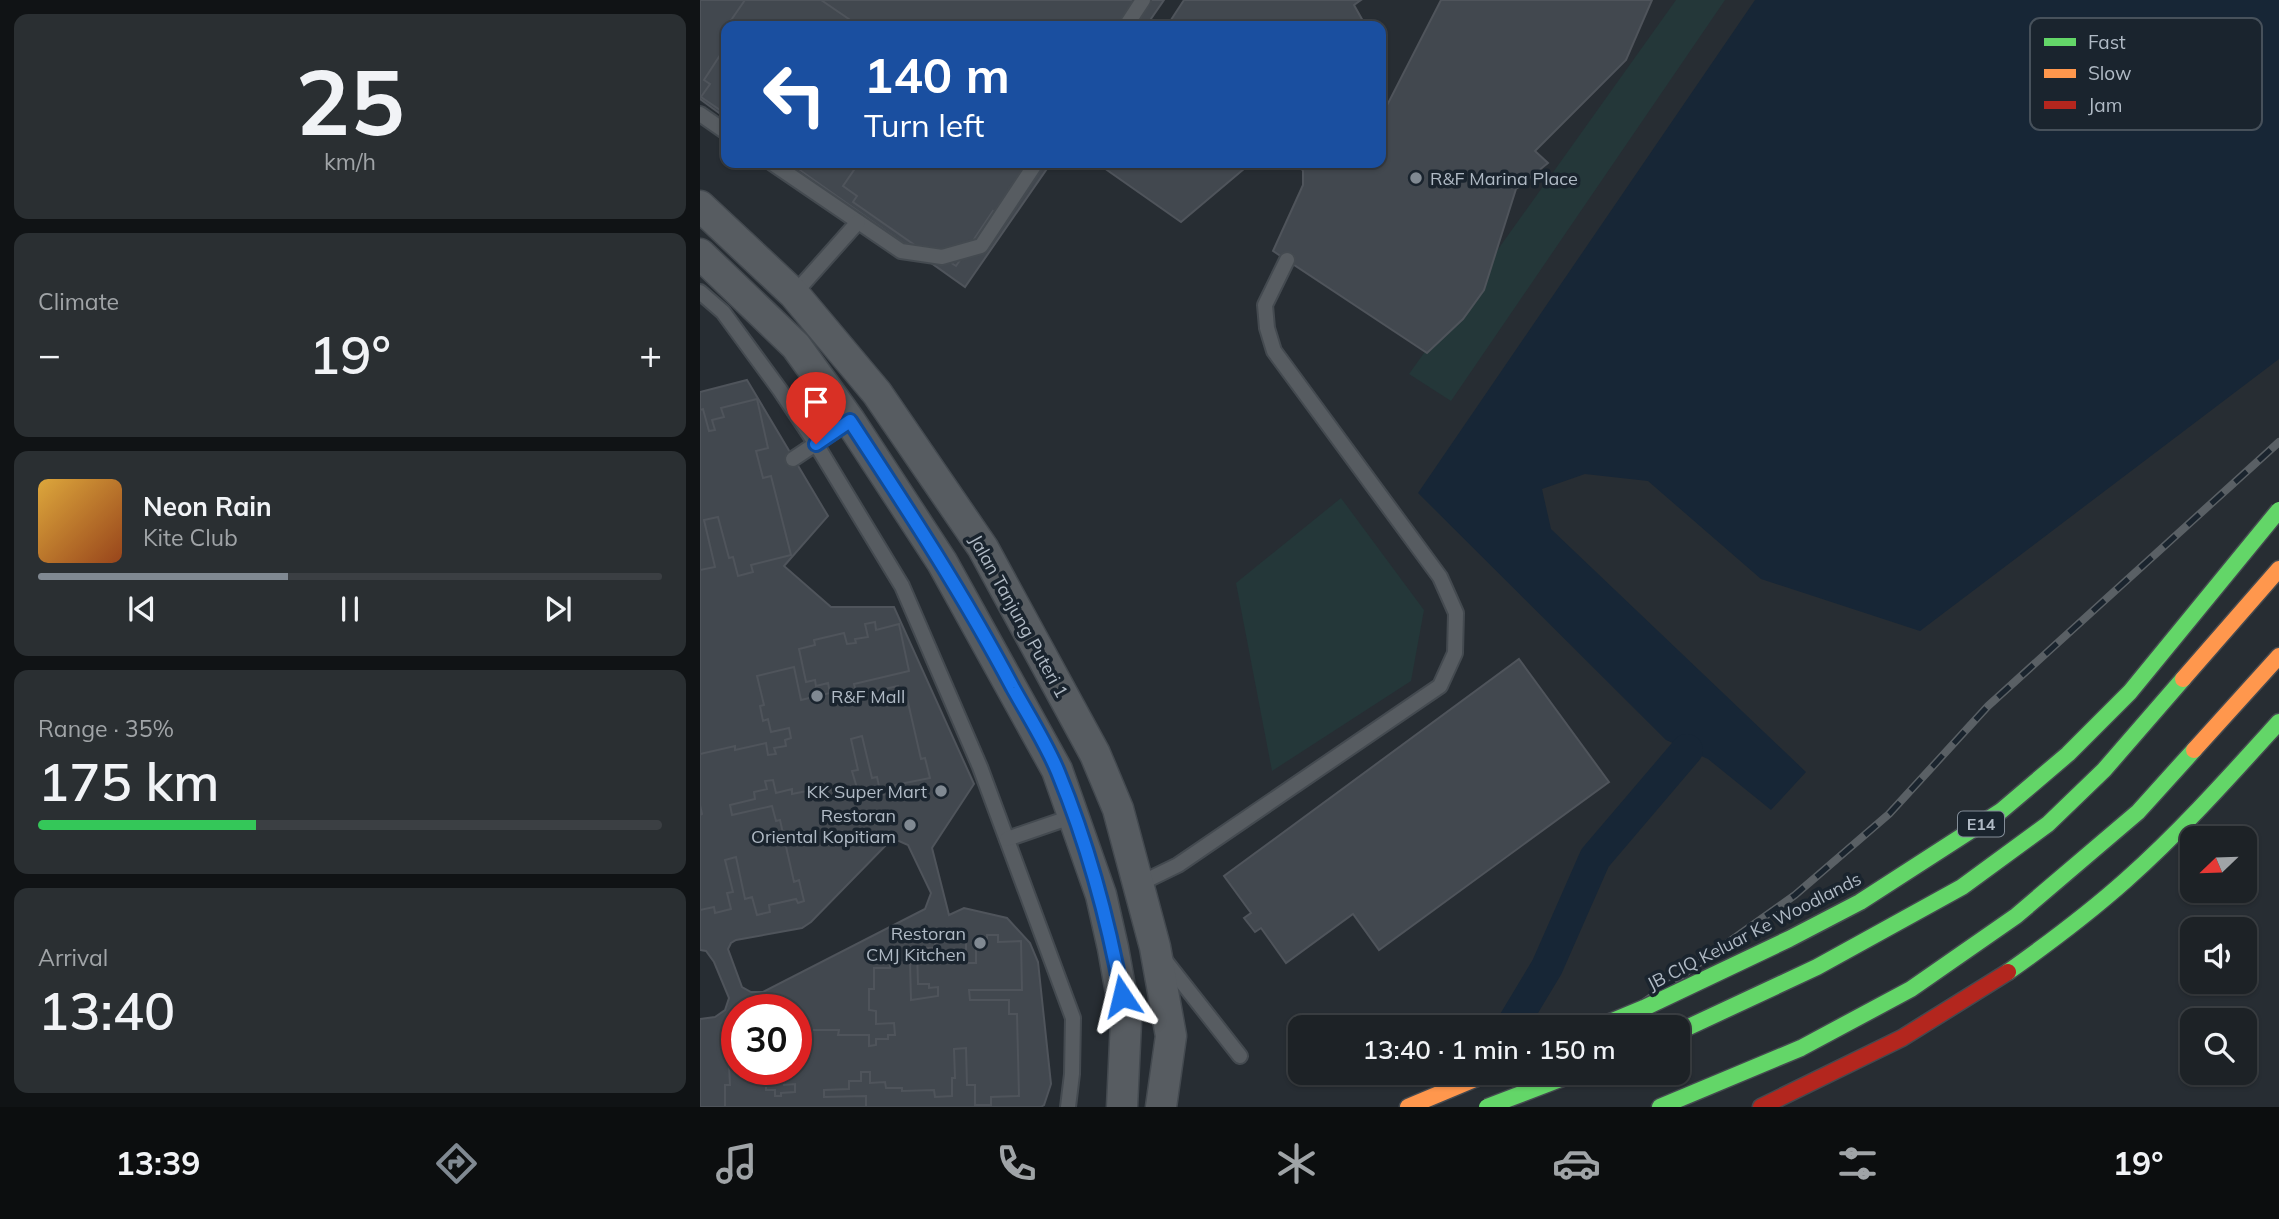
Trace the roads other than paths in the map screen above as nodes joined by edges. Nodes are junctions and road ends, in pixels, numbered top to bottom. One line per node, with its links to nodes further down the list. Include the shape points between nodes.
1 (1143, 0): 2 (lane)
2 (1129, 21)
3 (700, 114): 4 (lane)
4 (721, 129)
5 (779, 168): 8 (lane)
6 (1033, 168): 8 (lane, via 981,246 942,257 901,251)
7 (700, 206): 12 (street, Jalan Tanjung Puteri 1)
8 (859, 222): 12 (lane)
9 (700, 254): 13 (street, via 796,346)
10 (1287, 260): 24 (lane, via 1265,305 1274,351 1440,577 1456,613 1455,653 1440,686 1178,865)
11 (700, 292): 14 (lane, via 747,343)
12 (794, 294): 18 (street, Jalan Tanjung Puteri 1, via 877,393 983,548)
13 (850, 421): 14 (lane); 20 (street, via 943,562)
14 (816, 444): 15 (lane); 23 (lane, via 902,586)
15 (793, 458)
16 (2279, 510): 26 (highway, JB CIQ Keluar Ke Woodlands / E14, bridge, via 2130,692 2068,754 2001,811 1860,902)
17 (2279, 569): 27 (highway, E14, via 2104,770 2048,824 1962,887 1817,967)
18 (1040, 651): 20 (street); 24 (street, Jalan Tanjung Puteri 1, via 1096,754 1118,809)
19 (2279, 656): 36 (highway, via 2138,812 2016,916 1910,989 1801,1048)
20 (1006, 674): 22 (street, via 1057,770)
21 (2279, 722): 37 (highway, via 2124,881 2027,958 1924,1026)
22 (1074, 816): 23 (lane); 32 (street, via 1101,895 1126,1021)
23 (1007, 839): 31 (lane, via 1073,1018)
24 (1139, 884): 25 (street, Jalan Tanjung Puteri 1)
25 (1155, 947): 28 (lane); 33 (street, Jalan Tanjung Puteri 1, via 1171,1036)
26 (1627, 1015)
27 (1690, 1025)
28 (1240, 1056)
29 (1460, 1085): 34 (highway)
30 (1545, 1085): 35 (highway, bridge)
31 (1068, 1107)
32 (1122, 1107)
33 (1161, 1107)
34 (1408, 1107)
35 (1487, 1107)
36 (1660, 1107)
37 (1761, 1107)

